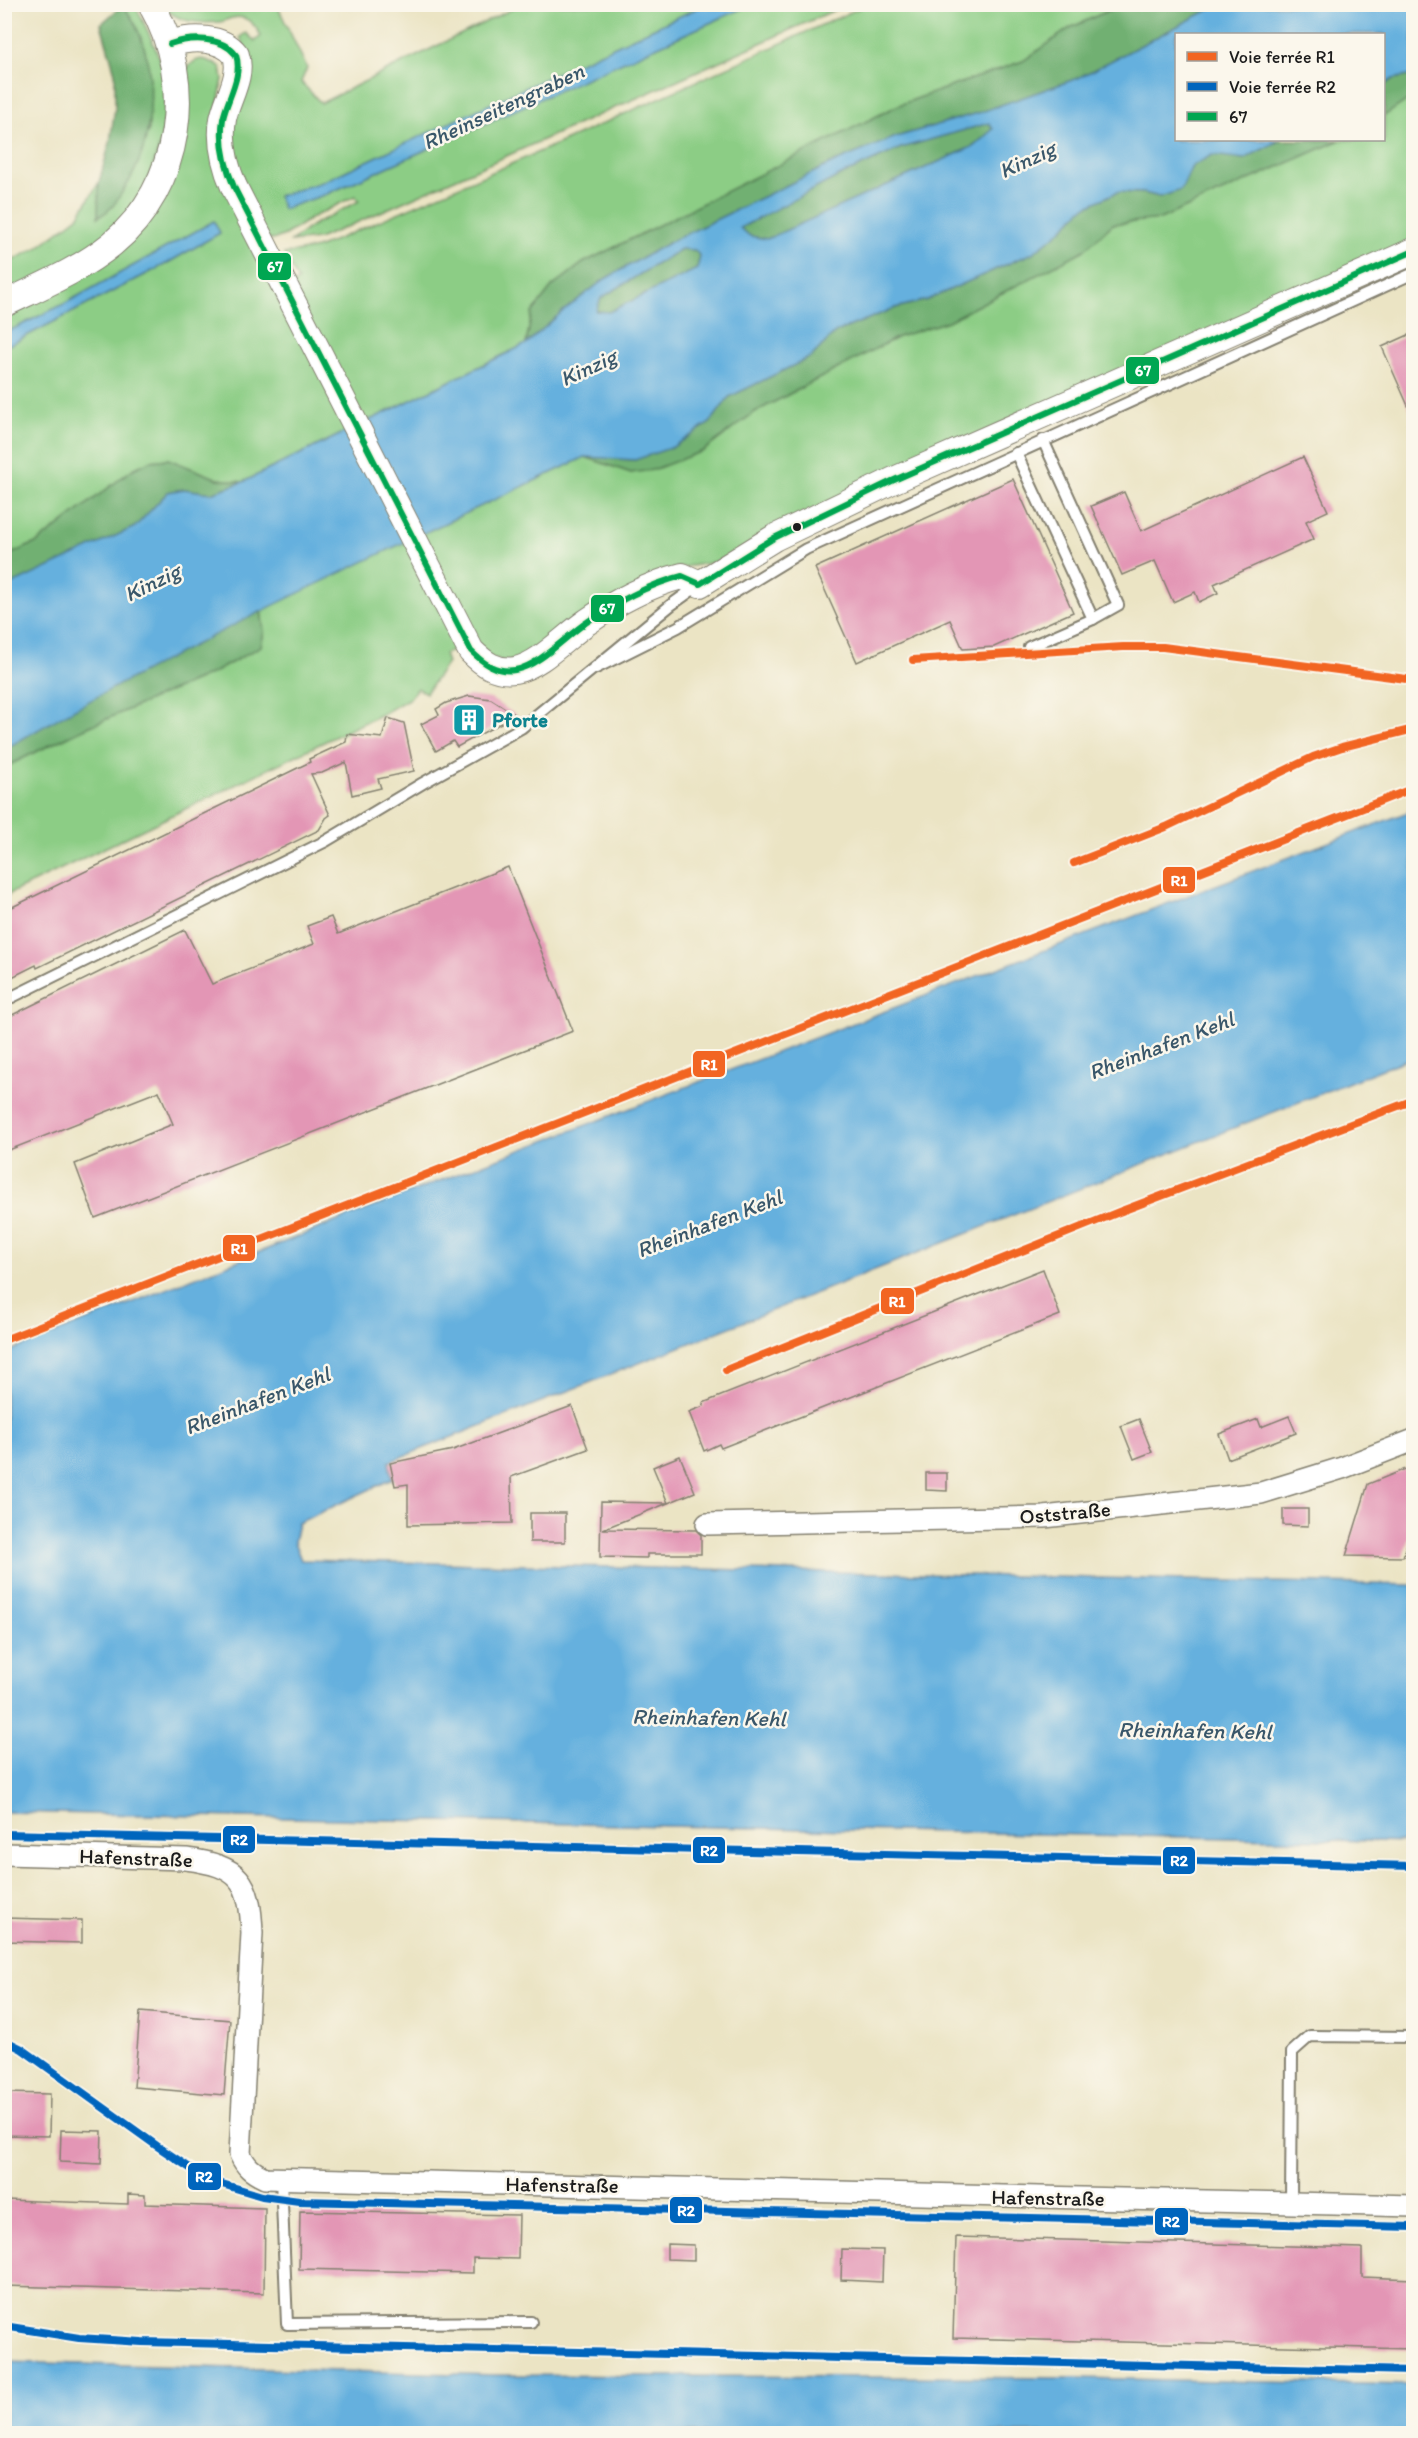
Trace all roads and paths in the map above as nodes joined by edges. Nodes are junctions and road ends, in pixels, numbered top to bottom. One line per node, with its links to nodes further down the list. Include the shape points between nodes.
1 (151, 4): 2 (street)
2 (170, 44): 5 (street, via 177,87 175,130 168,164 146,207 95,257); 8 (street, via 181,40 221,42 236,56 238,72 222,137 234,188 471,651 485,664 518,670 535,662 604,610 682,576)
3 (1413, 251): 8 (street, via 892,481 774,538)
4 (1413, 273): 6 (lane)
5 (4, 304)
6 (1043, 441): 7 (lane); 9 (lane, via 1118,605)
7 (1016, 453): 9 (lane); 11 (lane, via 806,549 678,627)
8 (700, 584): 11 (lane)
9 (1093, 619): 10 (lane)
10 (1029, 647)
11 (596, 668): 12 (lane, via 521,728 326,841)
12 (4, 1001)
13 (1413, 1440): 14 (street, Oststraße, via 1342,1468 1249,1495 1044,1517)
14 (707, 1524)
15 (4, 1854): 17 (street, Hafenstraße, via 186,1859 208,1862 237,1876 251,1904 252,1933 240,2154 252,2172 265,2178)
16 (1413, 2037): 18 (lane, via 1310,2036 1292,2052)
17 (281, 2178): 18 (street, Hafenstraße); 20 (lane, via 287,2324)
18 (1291, 2204): 19 (street, Hafenstraße)
19 (1413, 2206)
20 (531, 2322)

